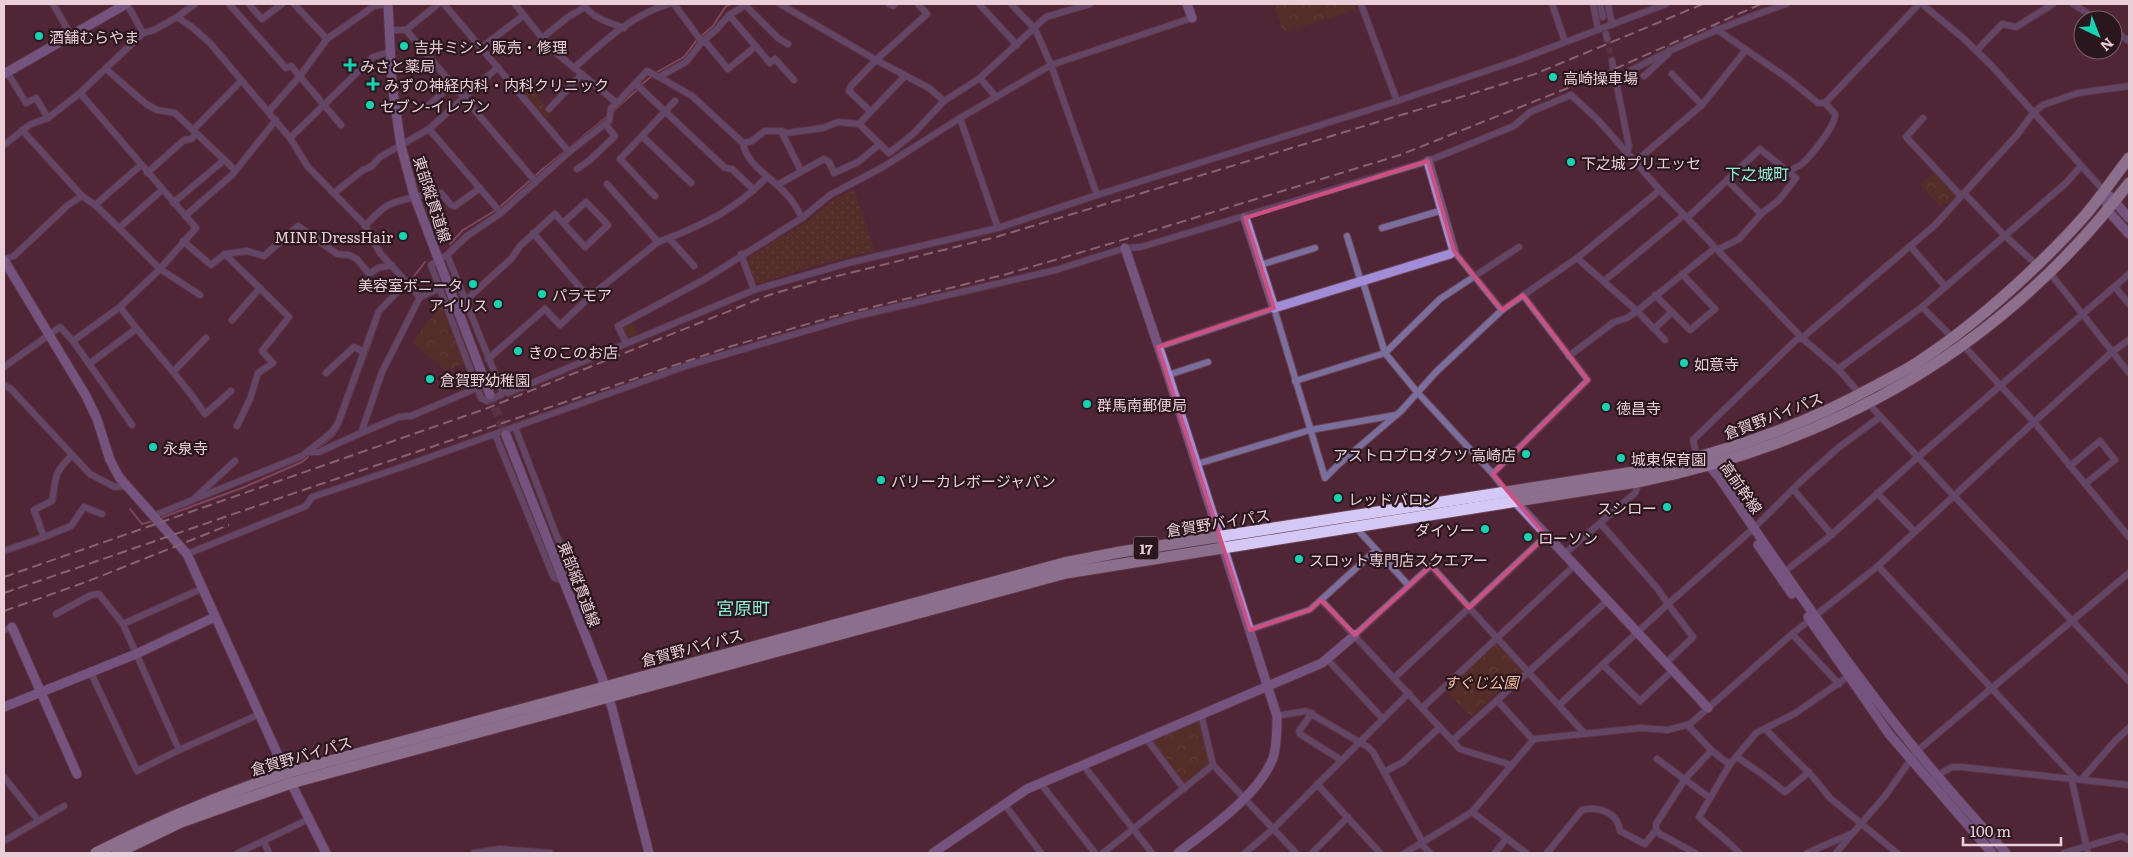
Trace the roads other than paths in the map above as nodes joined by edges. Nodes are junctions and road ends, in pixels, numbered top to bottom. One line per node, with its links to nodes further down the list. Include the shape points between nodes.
1 (53, 4): 45 (street)
2 (127, 4): 44 (street); 45 (street)
3 (194, 4): 34 (street)
4 (229, 4): 67 (street, via 286,68 291,66)
5 (249, 4): 6 (street, via 262,19)
6 (282, 4)
7 (294, 4): 47 (street)
8 (387, 4): 42 (street, 東部縦貫道線); 47 (street, via 374,6)
9 (438, 4): 43 (street)
10 (444, 4): 53 (street)
11 (515, 4): 33 (street)
12 (665, 4): 38 (street, via 642,14)
13 (674, 4): 48 (street)
14 (780, 4): 58 (street)
15 (889, 4): 16 (street)
16 (895, 4)
17 (918, 4): 58 (street, via 927,14)
18 (978, 4): 51 (street)
19 (1011, 4): 39 (street)
20 (1090, 4): 39 (street, via 1046,18)
21 (1187, 4): 36 (street)
22 (1361, 4): 83 (street)
23 (1552, 4): 49 (street)
24 (1593, 4): 40 (street)
25 (1600, 4): 35 (street)
26 (1608, 4): 37 (street)
27 (1666, 4): 37 (street)
28 (1786, 4): 41 (street)
29 (1921, 4): 56 (street); 85 (street)
30 (2053, 4): 56 (street, via 2016,28 2002,24)
31 (585, 5): 38 (street, via 589,12); 46 (street)
32 (729, 15): 48 (street); 50 (street, via 747,4 778,38); 52 (street)
33 (523, 16): 46 (street); 53 (street)
34 (177, 17): 44 (street); 74 (street, via 210,43)
35 (1603, 17)
36 (1192, 18): 60 (street)
37 (1612, 25): 40 (street)
38 (624, 28): 62 (street)
39 (1035, 29): 51 (street); 60 (street)
40 (1598, 29): 49 (street)
41 (1716, 29): 54 (street); 55 (street)
42 (388, 30): 43 (street); 57 (street, 東部縦貫道線)
43 (406, 30): 76 (street)
44 (143, 33): 63 (street)
45 (71, 35): 64 (street)
46 (542, 39): 62 (street)
47 (327, 40): 67 (street)
48 (703, 41): 52 (street, via 728,69); 70 (street, via 686,62)
49 (1565, 42): 83 (street)
50 (788, 44)
51 (1017, 45): 71 (street)
52 (756, 46): 73 (street, via 770,63 775,59)
53 (482, 47): 61 (street)
54 (1669, 49): 69 (street, via 1668,54); 72 (street)
55 (1745, 50): 85 (street, via 1818,103); 87 (street)
56 (1977, 50): 93 (street)
57 (389, 52): 86 (street, via 373,57); 110 (street, 東部縦貫道線)
58 (876, 60): 68 (street); 90 (street, via 849,91)
59 (1612, 61): 72 (street)
60 (1051, 65): 79 (street); 138 (street)
61 (498, 67): 80 (street); 111 (street)
62 (574, 68): 65 (street)
63 (106, 69): 78 (street); 104 (street, via 146,104 175,113)
64 (5, 73): 94 (street, via 26,103 36,98)
65 (582, 74): 84 (street); 89 (street)
66 (1672, 74): 87 (street)
67 (300, 76): 86 (street); 91 (street)
68 (905, 76): 82 (street, via 929,88); 90 (street)
69 (1644, 76)
70 (658, 77): 75 (street, via 647,71); 107 (street, via 692,96)
71 (980, 78): 79 (street); 82 (street)
72 (1615, 79): 112 (street, via 1629,146)
73 (794, 80)
74 (241, 81): 91 (street); 104 (street)
75 (635, 83): 84 (street); 92 (street)
76 (452, 84): 80 (street); 88 (street)
77 (2129, 86): 93 (street, via 2078,93 2043,105)
78 (80, 93): 94 (street); 117 (street)
79 (996, 97): 95 (street)
80 (465, 99): 102 (street); 126 (street)
81 (675, 101): 92 (street)
82 (944, 101): 108 (street, via 913,134 889,153)
83 (1398, 101): 138 (street)
84 (617, 102): 98 (street, via 611,108 609,121)
85 (1825, 103): 123 (street, via 1835,114 1834,125 1801,165)
86 (326, 104): 100 (street); 106 (street)
87 (1702, 105): 116 (street)
88 (426, 107)
89 (549, 109)
90 (870, 110): 99 (street)
91 (269, 111): 97 (street)
92 (665, 111): 105 (street); 133 (street, via 725,168 732,169)
93 (2034, 112): 118 (street); 137 (street)
94 (48, 118): 101 (street)
95 (960, 118): 151 (street, via 883,167 830,195); 157 (street)
96 (1923, 118): 137 (street, via 1906,137)
97 (276, 120): 106 (street); 120 (street)
98 (604, 124): 111 (street); 119 (street, via 615,136)
99 (859, 124): 103 (street, via 838,122 808,130); 108 (street)
100 (341, 125)
101 (22, 130): 109 (street); 139 (street)
102 (429, 130): 110 (street); 131 (street)
103 (781, 131): 107 (street, via 765,131 752,141); 121 (street)
104 (195, 132): 114 (street); 122 (street, via 191,139 184,140)
105 (642, 136): 127 (street); 140 (street, via 620,160)
106 (290, 138): 136 (street, via 308,167)
107 (743, 143): 124 (street, via 744,152)
108 (880, 144): 121 (street, via 858,162 834,173 827,159)
109 (4, 145)
110 (401, 146): 136 (street); 141 (street, 東部縦貫道線)
111 (569, 152): 126 (street)
112 (1627, 153): 115 (street, via 1571,95 1530,112 1514,126); 116 (street)
113 (2129, 158): 135 (highway, 倉賀野バイパス / 17)
114 (223, 160): 120 (street); 143 (street)
115 (1428, 160): 145 (street); 152 (street)
116 (1635, 162): 134 (street)
117 (141, 165): 122 (street); 144 (street)
118 (2080, 167): 135 (street); 161 (street, via 2066,183)
119 (577, 169)
120 (235, 170): 149 (street)
121 (801, 171): 130 (street)
122 (148, 173): 132 (street)
123 (1788, 173): 125 (street, via 1760,149); 148 (street, via 1796,178 1780,200)
124 (767, 177): 130 (street); 133 (street)
125 (1728, 181): 148 (street); 150 (street)
126 (536, 182): 147 (street)
127 (692, 183)
128 (2129, 183): 142 (highway, 倉賀野バイパス / 17)
129 (607, 184): 165 (street)
130 (777, 185): 151 (street)
131 (480, 188): 141 (street, via 454,206 441,193); 147 (street)
132 (162, 190): 143 (street); 156 (street)
133 (754, 190): 163 (street, via 718,217)
134 (1660, 190): 150 (street); 175 (street)
135 (2104, 191): 142 (street); 146 (street); 178 (highway, 倉賀野バイパス / 17)
136 (334, 193): 155 (street)
137 (1963, 194): 161 (street); 166 (street)
138 (1097, 195): 157 (street)
139 (82, 196): 144 (street); 177 (street, via 68,205 14,256)
140 (655, 196)
141 (415, 197): 155 (street, via 383,207); 176 (street, 東部縦貫道線)
142 (2116, 201): 146 (highway, 倉賀野バイパス / 17); 153 (street)
143 (173, 203): 149 (street)
144 (95, 205): 156 (street)
145 (1443, 210): 158 (street); 171 (street)
146 (2108, 211): 160 (street); 183 (highway, 倉賀野バイパス / 17)
147 (500, 213): 174 (street)
148 (1761, 214): 170 (street, via 1739,239)
149 (185, 216): 164 (street, via 196,228)
150 (1686, 217): 170 (street); 187 (street)
151 (802, 218): 173 (street)
152 (1245, 218): 167 (street, via 1141,248); 180 (street)
153 (2129, 218)
154 (564, 222): 154 (street, via 586,202 608,226 585,247); 159 (street, via 555,214)
155 (366, 226): 179 (street, via 380,253)
156 (119, 228): 182 (street)
157 (998, 228): 194 (street, via 852,262)
158 (1382, 228)
159 (533, 233): 199 (street); 200 (street, via 511,260)
160 (2129, 234)
161 (2004, 235): 178 (street); 190 (street)
162 (1348, 236): 188 (street)
163 (669, 238): 165 (street); 181 (street)
164 (183, 242): 172 (street, via 211,265); 182 (street)
165 (658, 242): 199 (street)
166 (1911, 247): 190 (street); 214 (street)
167 (1125, 248): 221 (street); 250 (street, via 1056,270 857,316 689,365)
168 (1315, 248): 180 (street)
169 (1519, 248): 186 (street)
170 (1716, 249): 184 (street); 214 (street)
171 (1454, 251): 186 (street); 188 (street)
172 (225, 254): 179 (street, via 247,251 264,256 298,226 337,254 350,255 369,274); 192 (street)
173 (741, 254): 194 (street); 219 (street, via 682,293 618,326)
174 (447, 255): 176 (street); 200 (street)
175 (1577, 258): 187 (street); 196 (street)
176 (438, 259): 193 (street, via 431,265); 242 (street, 東部縦貫道線)
177 (4, 260): 212 (street)
178 (2037, 264): 215 (highway, 倉賀野バイパス / 17)
179 (392, 265): 189 (street)
180 (1260, 265): 204 (street)
181 (694, 266)
182 (160, 269): 195 (street); 202 (street)
183 (2050, 273): 208 (street); 220 (highway, 倉賀野バイパス / 17, via 1996,321)
184 (1682, 274): 197 (street); 207 (street, via 1715,309 1690,330)
185 (2129, 274): 191 (street)
186 (1475, 276): 205 (street); 224 (street, via 1440,299)
187 (1604, 281): 206 (street)
188 (1362, 282): 204 (street); 224 (street)
189 (406, 283): 198 (street); 222 (street, via 379,311)
190 (1945, 286): 203 (street)
191 (2115, 287): 201 (street); 208 (street)
192 (260, 288): 209 (street); 249 (street, via 289,317 262,351 273,363 258,373)
193 (440, 288): 198 (street); 238 (street)
194 (754, 290): 219 (street)
195 (200, 295)
196 (1523, 295): 205 (street); 225 (street)
197 (1655, 295): 206 (street); 207 (street)
198 (420, 297): 252 (street, via 382,372)
199 (589, 298): 226 (street, via 560,325 545,309)
200 (466, 300): 226 (street)
201 (2129, 304)
202 (120, 306): 210 (street); 218 (street)
203 (1922, 307): 215 (street); 230 (street)
204 (1274, 308): 221 (street); 235 (street)
205 (1502, 310): 241 (street)
206 (1637, 311): 211 (street); 225 (street, via 1614,322)
207 (1672, 312): 211 (street)
208 (2082, 315): 223 (street); 237 (street)
209 (232, 320)
210 (136, 329): 228 (street); 231 (street)
211 (1654, 329): 216 (street)
212 (49, 337): 218 (street, via 60,327); 229 (street); 265 (street, via 86,396 110,460)
213 (206, 338): 231 (street)
214 (1802, 338): 230 (street); 259 (street, via 1796,340 1693,440 1696,452)
215 (1953, 338): 243 (highway, 倉賀野バイパス / 17, via 1917,363)
216 (1664, 340)
217 (2129, 340): 223 (street)
218 (73, 341): 228 (street)
219 (626, 344): 240 (street, via 508,393)
220 (1963, 345): 237 (street); 244 (highway, 倉賀野バイパス / 17)
221 (1158, 347): 234 (street)
222 (364, 352): 232 (street, via 354,347); 255 (street, via 338,423)
223 (2112, 352): 233 (street); 247 (street)
224 (1385, 353): 235 (street); 241 (street)
225 (1569, 356): 262 (street, via 1588,380)
226 (488, 359): 240 (street)
227 (1208, 362): 234 (street)
228 (89, 364): 248 (street)
229 (4, 367)
230 (1838, 370): 243 (street)
231 (174, 371): 239 (street, via 205,414)
232 (326, 373)
233 (2129, 373)
234 (1168, 375): 260 (street)
235 (1295, 381): 251 (street)
236 (4, 385): 256 (street)
237 (2000, 386): 247 (street); 257 (street)
238 (477, 388): 240 (street, via 484,401 502,394); 252 (street)
239 (232, 391)
240 (502, 391)
241 (1417, 392): 245 (street); 262 (street)
242 (490, 394)
243 (1860, 394): 244 (street); 259 (highway, 倉賀野バイパス / 17)
244 (1869, 404): 246 (street); 259 (highway, 倉賀野バイパス / 17, via 1787,440)
245 (1397, 415): 251 (street); 251 (street, via 1325,478)
246 (1880, 417): 257 (street); 266 (street, via 1838,448)
247 (2034, 422): 261 (street); 269 (street)
248 (132, 425)
249 (237, 426)
250 (515, 427): 253 (street); 291 (street, via 570,572)
251 (1310, 430): 260 (street)
252 (361, 433): 255 (street, via 319,452)
253 (495, 434): 285 (street, via 312,497 306,506); 291 (street, via 554,578)
254 (506, 435): 291 (street, 東部縦貫道線)
255 (307, 452): 270 (street)
256 (71, 456): 265 (street, via 98,481 115,487); 280 (street, via 57,470 52,501 34,510)
257 (1918, 457): 268 (street); 269 (street)
258 (235, 461): 270 (street)
259 (1705, 463): 263 (highway, 倉賀野バイパス / 17); 267 (highway, 倉賀野バイパス / 17); 276 (street, 高前幹線)
260 (1197, 464): 282 (street)
261 (2070, 466): 264 (street); 264 (street, via 2100,441 2115,460)
262 (1493, 474): 267 (street)
263 (1637, 482): 271 (highway, 倉賀野バイパス / 17); 274 (street, via 1635,494)
264 (2085, 484): 281 (street)
265 (125, 486): 273 (street)
266 (1793, 489): 276 (street); 278 (street)
267 (1507, 492): 271 (street); 282 (highway, 倉賀野バイパス / 17)
268 (1877, 493): 277 (street); 278 (street)
269 (1954, 496): 277 (street); 301 (street)
270 (192, 500): 273 (street)
271 (1515, 502): 275 (highway, 倉賀野バイパス / 17); 279 (street)
272 (102, 514): 280 (street, via 84,507 71,526)
273 (153, 516): 285 (street)
274 (1601, 524): 286 (street); 296 (street)
275 (1358, 526): 282 (highway, 倉賀野バイパス / 17); 283 (street)
276 (1752, 530): 289 (street, 高前幹線); 296 (street); 300 (street, 高前幹線)
277 (1915, 532): 288 (street)
278 (1832, 535): 289 (street)
279 (1546, 536): 286 (street); 297 (street)
280 (44, 537): 284 (street)
281 (2129, 537)
282 (1222, 543): 304 (street); 321 (highway, 倉賀野バイパス / 17, via 1066,573)
283 (1376, 550): 292 (street); 294 (street)
284 (4, 551)
285 (187, 554): 293 (street)
286 (1564, 554): 287 (street)
287 (1574, 566): 295 (street); 308 (street)
288 (1878, 566): 300 (street); 320 (street)
289 (1784, 572): 300 (street, 高前幹線)
290 (2129, 573): 301 (street)
291 (564, 581): 321 (street, 東部縦貫道線)
292 (1409, 586): 297 (street, via 1431,566); 307 (street)
293 (203, 588): 299 (street); 302 (street)
294 (1321, 600): 304 (street, via 1310,610); 307 (street)
295 (1607, 601): 305 (street); 313 (street)
296 (1668, 604): 305 (street); 312 (street, via 1694,637)
297 (1469, 608): 308 (street); 316 (street)
298 (56, 614): 302 (street, via 91,594 99,594)
299 (215, 617): 309 (street); 330 (street)
300 (1812, 618): 306 (street); 315 (street, 高前幹線); 345 (street, 高前幹線)
301 (2072, 621): 317 (street); 320 (street)
302 (123, 624): 309 (street)
303 (8, 629): 322 (street)
304 (1250, 630): 319 (street)
305 (1637, 633): 311 (street); 312 (street)
306 (1792, 634): 318 (street); 328 (street)
307 (1355, 635): 310 (street); 316 (street)
308 (1497, 638): 313 (street); 327 (street)
309 (136, 654): 314 (street); 343 (street)
310 (1328, 660): 319 (street); 333 (street)
311 (1603, 665): 312 (street, via 1640,701); 325 (street)
312 (1669, 667): 328 (street)
313 (1528, 671): 324 (street); 325 (street)
314 (91, 673): 322 (street); 343 (street, via 137,770)
315 (1849, 676): 318 (street); 347 (street, 高前幹線, via 1889,734)
316 (1394, 678): 323 (street)
317 (2129, 681)
318 (1839, 684): 337 (street)
319 (1268, 686): 331 (street); 332 (street)
320 (1992, 688): 345 (street); 360 (street)
321 (607, 692): 359 (highway, 倉賀野バイパス / 17); 394 (street, 東部縦貫道線)
322 (40, 693): 326 (street); 356 (street)
323 (1409, 693): 327 (street); 333 (street)
324 (1497, 700): 340 (street); 341 (street)
325 (1559, 705): 338 (street)
326 (4, 707)
327 (1422, 708): 335 (street)
328 (1708, 708): 334 (street)
329 (1312, 713): 332 (street, via 1301,710); 342 (street); 349 (street, via 1300,734)
330 (260, 714): 343 (street); 359 (street)
331 (1201, 714): 339 (street); 353 (street)
332 (1277, 716): 368 (street, via 1272,759 1252,791)
333 (1383, 719): 342 (street)
334 (1687, 725): 338 (street, via 1668,730 1641,728); 344 (street)
335 (1440, 727): 340 (street); 354 (street, via 1403,762)
336 (2129, 728): 360 (street)
337 (1766, 729): 346 (street, via 1756,733); 355 (street)
338 (1585, 734): 341 (street)
339 (1146, 738): 351 (street); 366 (street)
340 (1453, 740): 352 (street, via 1460,749)
341 (1533, 740): 352 (street)
342 (1360, 742): 349 (street); 354 (street, via 1373,752)
343 (179, 750)
344 (1711, 751): 350 (street); 361 (street)
345 (1917, 751): 347 (street); 357 (street, 高前幹線)
346 (1737, 757): 350 (street); 355 (street, via 1785,792)
347 (1910, 758): 375 (street, via 1885,796); 415 (street, 高前幹線)
348 (1657, 759): 361 (street)
349 (1341, 760): 363 (street)
350 (1730, 764): 367 (street)
351 (1083, 765): 362 (street); 376 (street)
352 (1511, 765): 371 (street)
353 (1213, 766): 366 (street); 368 (street)
354 (1384, 772): 384 (street)
355 (1809, 772): 375 (street, via 1830,798)
356 (77, 774)
357 (1938, 776): 360 (street, via 1952,767); 416 (street, 高前幹線)
358 (4, 777): 365 (street)
359 (288, 778): 373 (street); 387 (highway, 倉賀野バイパス / 17, via 225,794); 388 (highway, 倉賀野バイパス / 17, via 181,822)
360 (2076, 778): 364 (street); 385 (street)
361 (1685, 779): 367 (street); 378 (street, via 1658,819)
362 (1041, 784): 369 (street, via 1027,789); 397 (street)
363 (1317, 784): 372 (street); 377 (street)
364 (2129, 785)
365 (6, 786): 374 (street)
366 (1184, 788): 376 (street)
367 (1710, 798): 411 (street, via 1698,816)
368 (1243, 799): 377 (street); 400 (street)
369 (1005, 805): 395 (street); 396 (street)
370 (64, 806): 374 (street)
371 (1472, 812): 380 (street); 384 (street)
372 (1348, 817): 403 (street); 404 (street)
373 (308, 819): 383 (street); 391 (street)
374 (38, 820): 382 (street)
375 (1861, 824): 379 (street); 414 (street)
376 (1133, 829): 398 (street); 399 (street)
377 (1273, 829): 401 (street); 402 (street)
378 (1656, 830): 409 (street, via 1645,844 1620,831 1614,816 1602,810 1582,810); 410 (street)
379 (1853, 833): 412 (street); 413 (street)
380 (1506, 838): 407 (street); 408 (street)
381 (2129, 840): 385 (street, via 2122,836)
382 (4, 841)
383 (264, 842): 389 (street); 390 (street)
384 (1422, 843): 405 (street); 406 (street)
385 (2085, 845): 417 (street); 418 (street)
386 (489, 852): 392 (street); 393 (street, via 500,849)
387 (96, 853)
388 (117, 853)
389 (238, 853)
390 (270, 853)
391 (326, 853)
392 (474, 853)
393 (550, 853)
394 (649, 853)
395 (933, 853)
396 (1040, 853)
397 (1095, 853)
398 (1103, 853)
399 (1152, 853)
400 (1178, 853)
401 (1245, 853)
402 (1296, 853)
403 (1312, 853)
404 (1380, 853)
405 (1405, 853)
406 (1430, 853)
407 (1494, 853)
408 (1526, 853)
409 (1547, 853)
410 (1695, 853)
411 (1739, 853)
412 (1807, 853)
413 (1836, 853)
414 (1898, 853)
415 (1992, 853)
416 (2006, 853)
417 (2064, 853)
418 (2088, 853)

